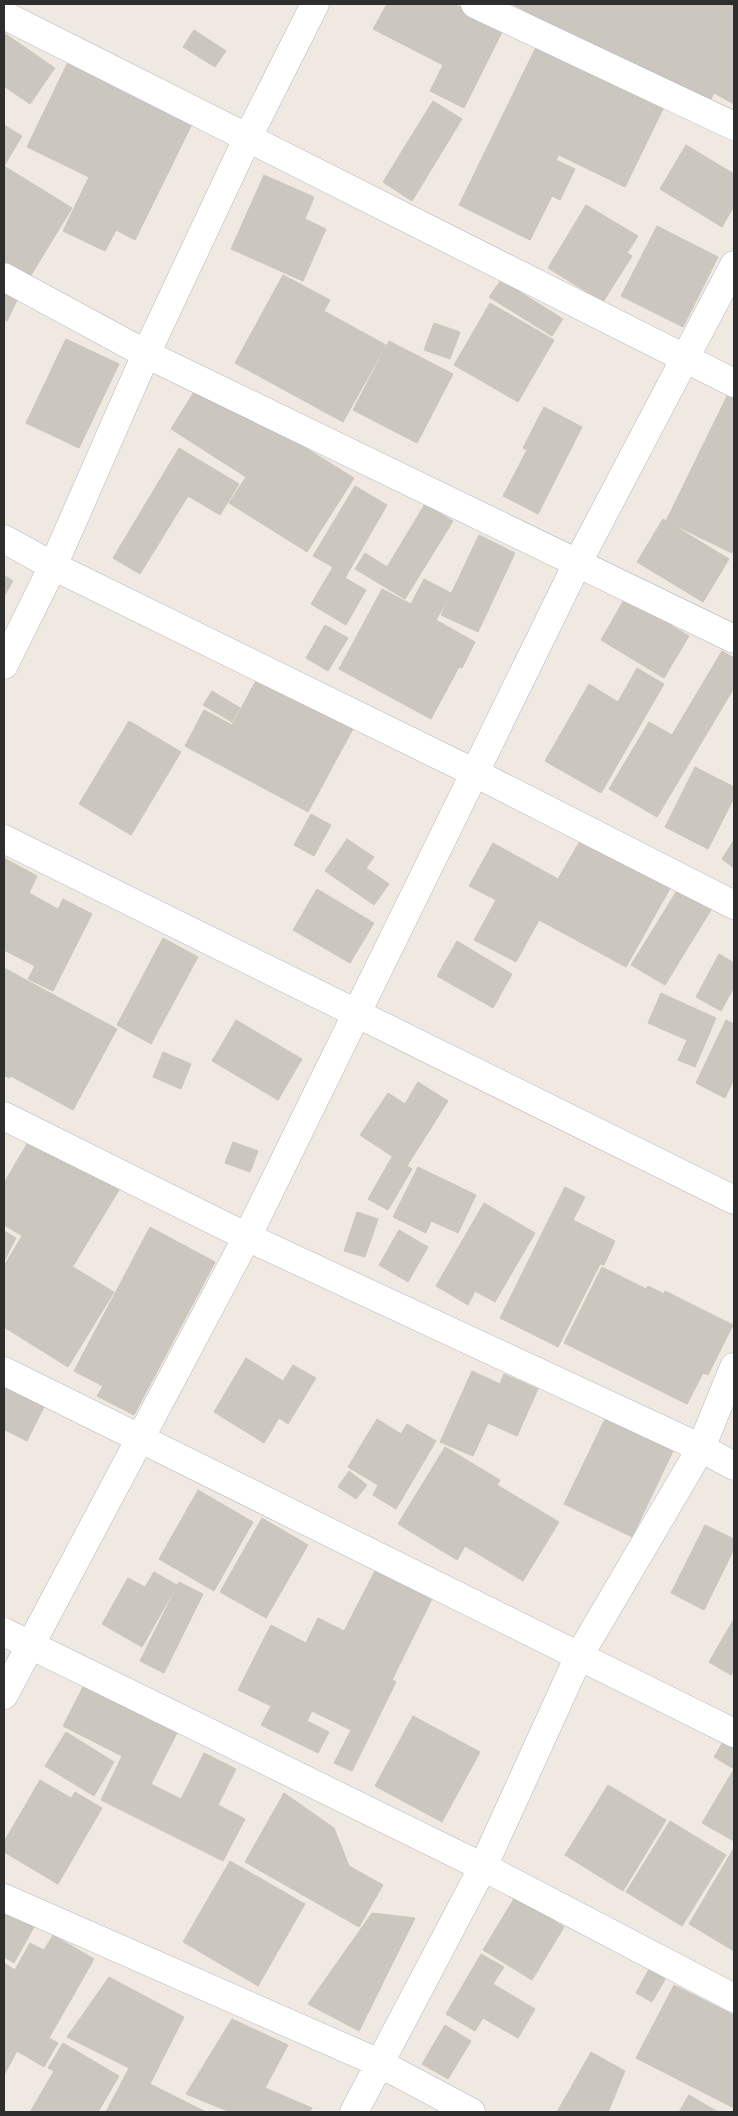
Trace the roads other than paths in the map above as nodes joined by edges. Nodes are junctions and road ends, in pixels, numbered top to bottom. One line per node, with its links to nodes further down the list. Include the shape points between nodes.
1 (315, 4): 5 (street)
2 (475, 4): 4 (street)
3 (4, 15): 5 (street)
4 (734, 126)
5 (247, 139): 8 (street); 9 (street)
6 (734, 265): 9 (street)
7 (4, 277): 8 (street)
8 (146, 354): 12 (street); 13 (street)
9 (686, 359): 10 (street); 12 (street)
10 (734, 383)
11 (4, 539): 13 (street)
12 (577, 564): 14 (street); 16 (street)
13 (53, 566): 15 (street); 16 (street)
14 (734, 639)
15 (4, 664)
16 (474, 774): 18 (street); 19 (street)
17 (4, 839): 19 (street)
18 (734, 906)
19 (358, 1014): 21 (street); 22 (street)
20 (4, 1116): 22 (street)
21 (734, 1200)
22 (247, 1236): 25 (street); 26 (street)
23 (734, 1367): 26 (street)
24 (4, 1371): 25 (street)
25 (139, 1438): 29 (street); 30 (street)
26 (701, 1448): 27 (street); 30 (street)
27 (734, 1466)
28 (4, 1632): 29 (street)
29 (29, 1645): 31 (street); 33 (street)
30 (579, 1656): 32 (street); 33 (street)
31 (4, 1695)
32 (734, 1733)
33 (483, 1867): 35 (street); 36 (street)
34 (4, 1898): 36 (street)
35 (734, 1998)
36 (379, 2063): 37 (street); 38 (street)
37 (354, 2112)
38 (471, 2112)

